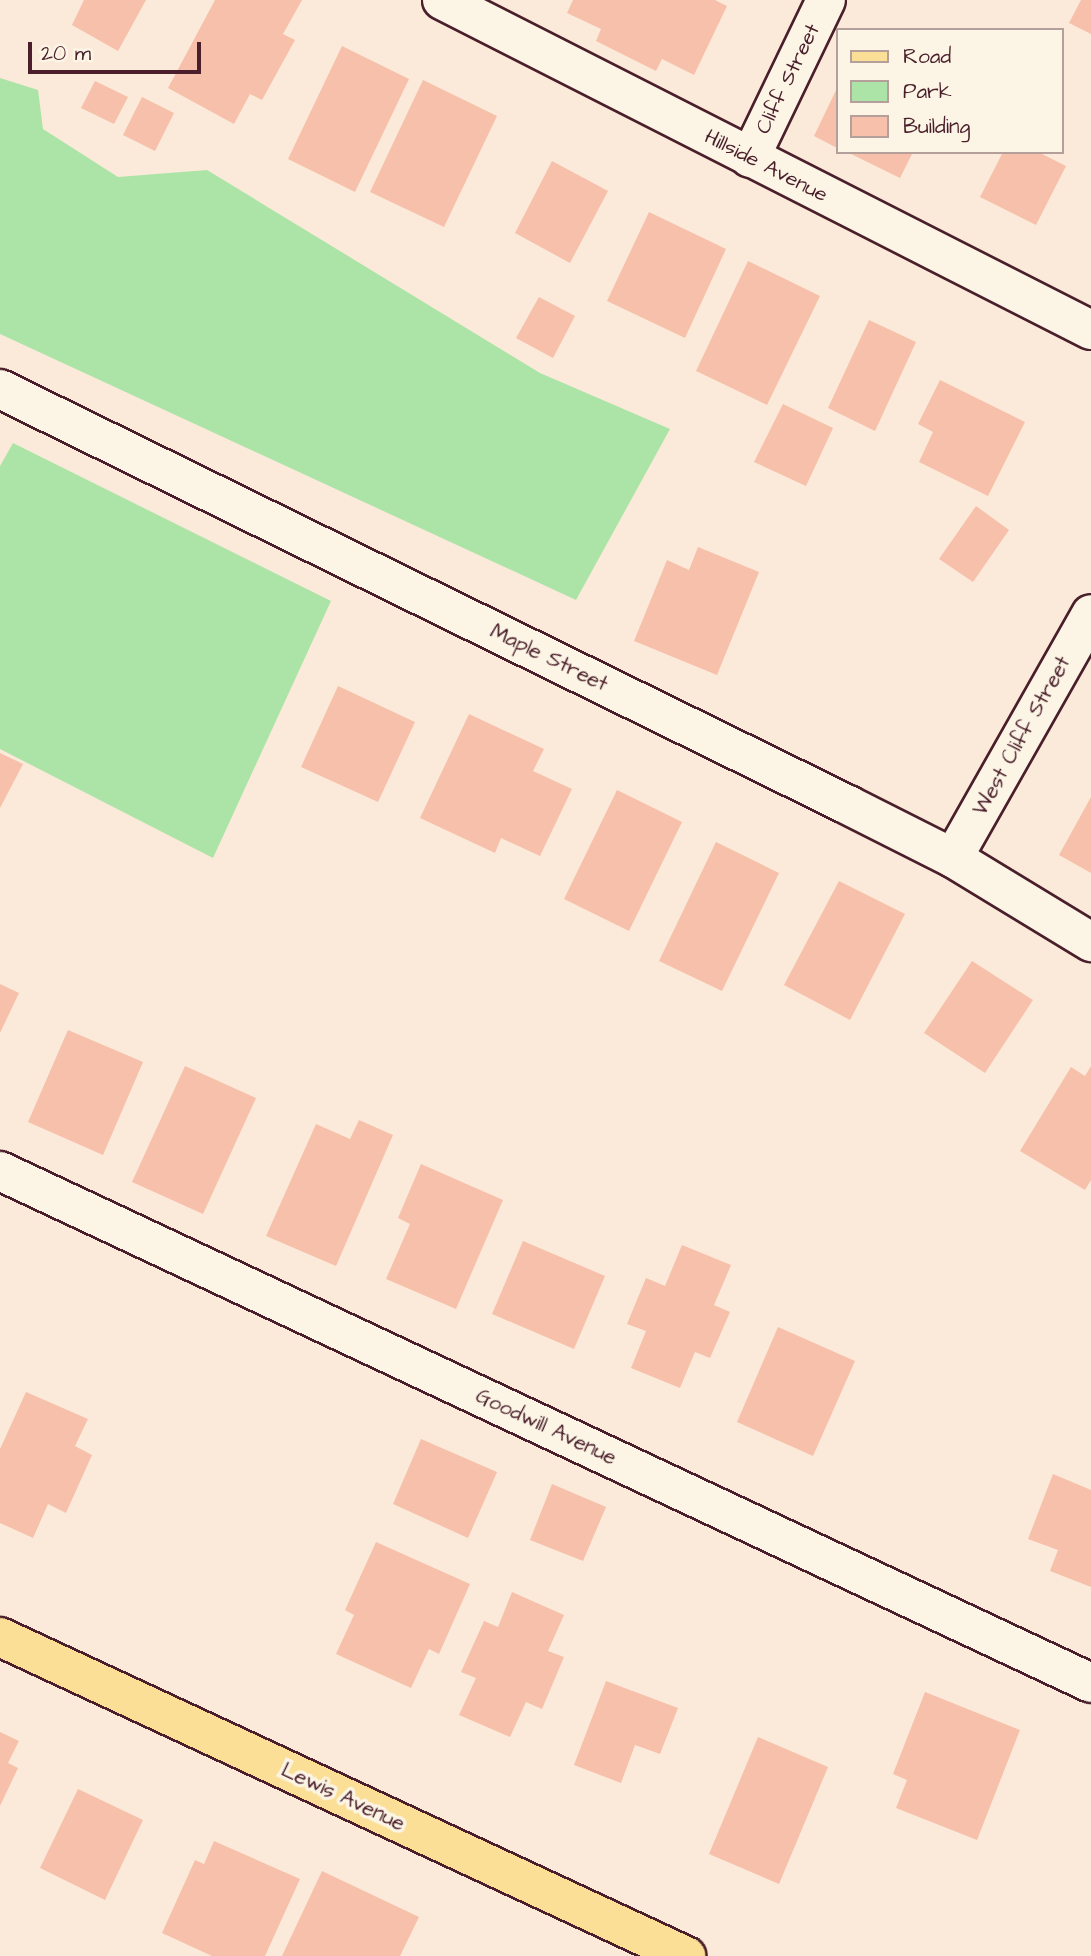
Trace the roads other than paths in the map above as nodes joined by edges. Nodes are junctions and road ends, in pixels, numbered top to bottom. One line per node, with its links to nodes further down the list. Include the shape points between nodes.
1 (442, 0): 3 (street, Hillside Avenue)
2 (826, 0): 3 (street, Cliff Street)
3 (750, 158): 4 (street, Hillside Avenue)
4 (1091, 330)
5 (0, 389): 7 (street, Maple Street)
6 (1091, 614): 7 (street, West Cliff Street)
7 (953, 858): 8 (street, Maple Street)
8 (1091, 942)
9 (0, 1171): 11 (street, Goodwill Avenue)
10 (0, 1637): 12 (main road, Lewis Avenue)
11 (1091, 1683)
12 (662, 1951)

